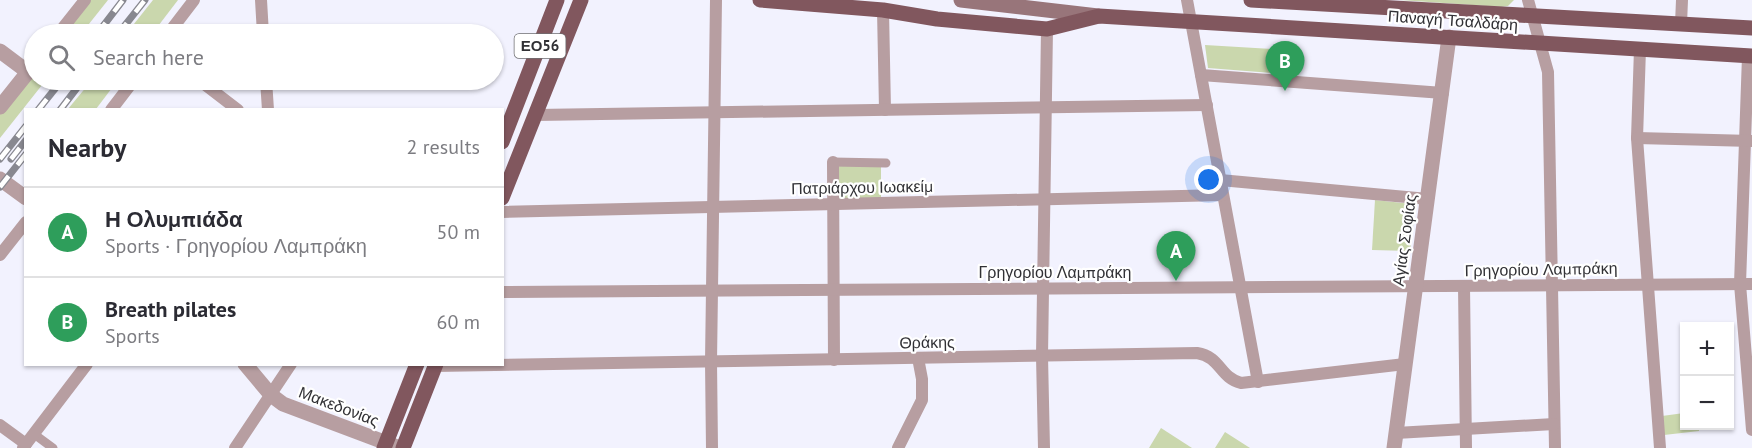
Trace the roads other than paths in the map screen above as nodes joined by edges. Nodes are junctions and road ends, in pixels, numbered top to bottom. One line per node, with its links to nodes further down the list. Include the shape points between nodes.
1 (85, 0): 18 (street)
2 (194, 0): 19 (street)
3 (261, 0): 20 (street)
4 (557, 0): 45 (main road, ΕΟ56)
5 (581, 0): 44 (main road, ΕΟ56)
6 (716, 0): 43 (street)
7 (760, 0): 14 (main road, Παναγή Τσαλδάρη)
8 (961, 0): 15 (main road)
9 (1187, 0): 17 (street)
10 (1251, 0): 13 (main road)
11 (1528, 0): 16 (street)
12 (1682, 0): 21 (street)
13 (1328, 2): 16 (main road)
14 (883, 10): 23 (main road, Παναγή Τσαλδάρη); 42 (street)
15 (1099, 16): 17 (main road, Παναγή Τσαλδάρη); 23 (main road, Παναγή Τσαλδάρη)
16 (1531, 16): 21 (main road); 25 (street)
17 (1191, 21): 24 (main road, Παναγή Τσαλδάρη); 30 (street)
18 (66, 24)
19 (176, 24)
20 (262, 24)
21 (1681, 24): 22 (main road)
22 (1752, 28)
23 (1047, 29): 41 (street)
24 (1449, 37): 25 (main road, Παναγή Τσαλδάρη); 35 (street, Αγίας Σοφίας)
25 (1539, 43): 26 (main road, Παναγή Τσαλδάρη); 64 (street, via 1548,72)
26 (1640, 49): 28 (main road, Παναγή Τσαλδάρη); 46 (street)
27 (0, 51): 29 (street)
28 (1750, 56): 47 (street)
29 (24, 64)
30 (1201, 75): 35 (street); 36 (street)
31 (24, 77): 37 (street)
32 (126, 90): 38 (street)
33 (212, 90): 39 (street)
34 (267, 90): 40 (street)
35 (1443, 93): 56 (street, Αγίας Σοφίας)
36 (1207, 105): 41 (street); 51 (street)
37 (0, 107)
38 (113, 108)
39 (235, 108)
40 (268, 108)
41 (1046, 108): 42 (street); 55 (street)
42 (885, 110): 43 (street)
43 (714, 112): 44 (street); 58 (street)
44 (536, 115): 52 (main road, ΕΟ56)
45 (504, 137)
46 (1637, 138): 47 (street); 62 (street)
47 (1749, 141): 63 (street)
48 (834, 162): 49 (street); 57 (street)
49 (886, 163)
50 (0, 179): 54 (street)
51 (1220, 180): 53 (street); 56 (street)
52 (504, 193)
53 (1223, 195): 55 (street, Πατριάρχου Ιωακείμ); 67 (street)
54 (24, 197)
55 (1046, 199): 57 (street, Πατριάρχου Ιωακείμ); 68 (street)
56 (1428, 199): 65 (street, Αγίας Σοφίας)
57 (834, 204): 58 (street, Πατριάρχου Ιωακείμ); 69 (street)
58 (713, 207): 59 (street, Πατριάρχου Ιωακείμ); 70 (street)
59 (504, 212)
60 (24, 225): 61 (street)
61 (0, 255)
62 (1647, 284): 63 (street, Γρηγορίου Λαμπράκη); 64 (street, Γρηγορίου Λαμπράκη); 100 (street)
63 (1746, 284): 88 (street)
64 (1551, 285): 66 (street, Γρηγορίου Λαμπράκη); 85 (street)
65 (1415, 286): 66 (street, Γρηγορίου Λαμπράκη); 67 (street, Γρηγορίου Λαμπράκη); 77 (street, Αγίας Σοφίας)
66 (1464, 286): 87 (street)
67 (1240, 288): 68 (street, Γρηγορίου Λαμπράκη); 83 (street)
68 (1044, 289): 69 (street, Γρηγορίου Λαμπράκη); 72 (street)
69 (834, 290): 70 (street, Γρηγορίου Λαμπράκη); 74 (street)
70 (712, 291): 71 (street, Γρηγορίου Λαμπράκη); 75 (street)
71 (504, 292)
72 (1042, 356): 73 (street, Θράκης); 83 (street, Θράκης, via 1197,353 1207,355 1230,380); 97 (street)
73 (918, 358): 74 (street, Θράκης); 96 (street, via 922,400)
74 (834, 360): 75 (street, Θράκης)
75 (711, 362): 76 (street, Θράκης); 95 (street)
76 (504, 364)
77 (1405, 364): 83 (street, Θράκης); 90 (street, Αγίας Σοφίας)
78 (85, 366): 89 (street)
79 (247, 366): 84 (street, Μακεδονίας)
80 (290, 366): 84 (street)
81 (416, 366): 92 (main road)
82 (435, 366): 92 (main road)
83 (1258, 382)
84 (271, 395): 92 (street, Μακεδονίας, via 292,408); 94 (street)
85 (1554, 424): 87 (street); 99 (street)
86 (0, 425): 91 (street)
87 (1466, 429): 90 (street); 98 (street)
88 (1752, 430)
89 (34, 434): 91 (street); 93 (street)
90 (1395, 440)
91 (24, 446)
92 (393, 447)
93 (53, 448)
94 (235, 448)
95 (712, 448)
96 (898, 448)
97 (1044, 448)
98 (1466, 448)
99 (1555, 448)
100 (1660, 448)

